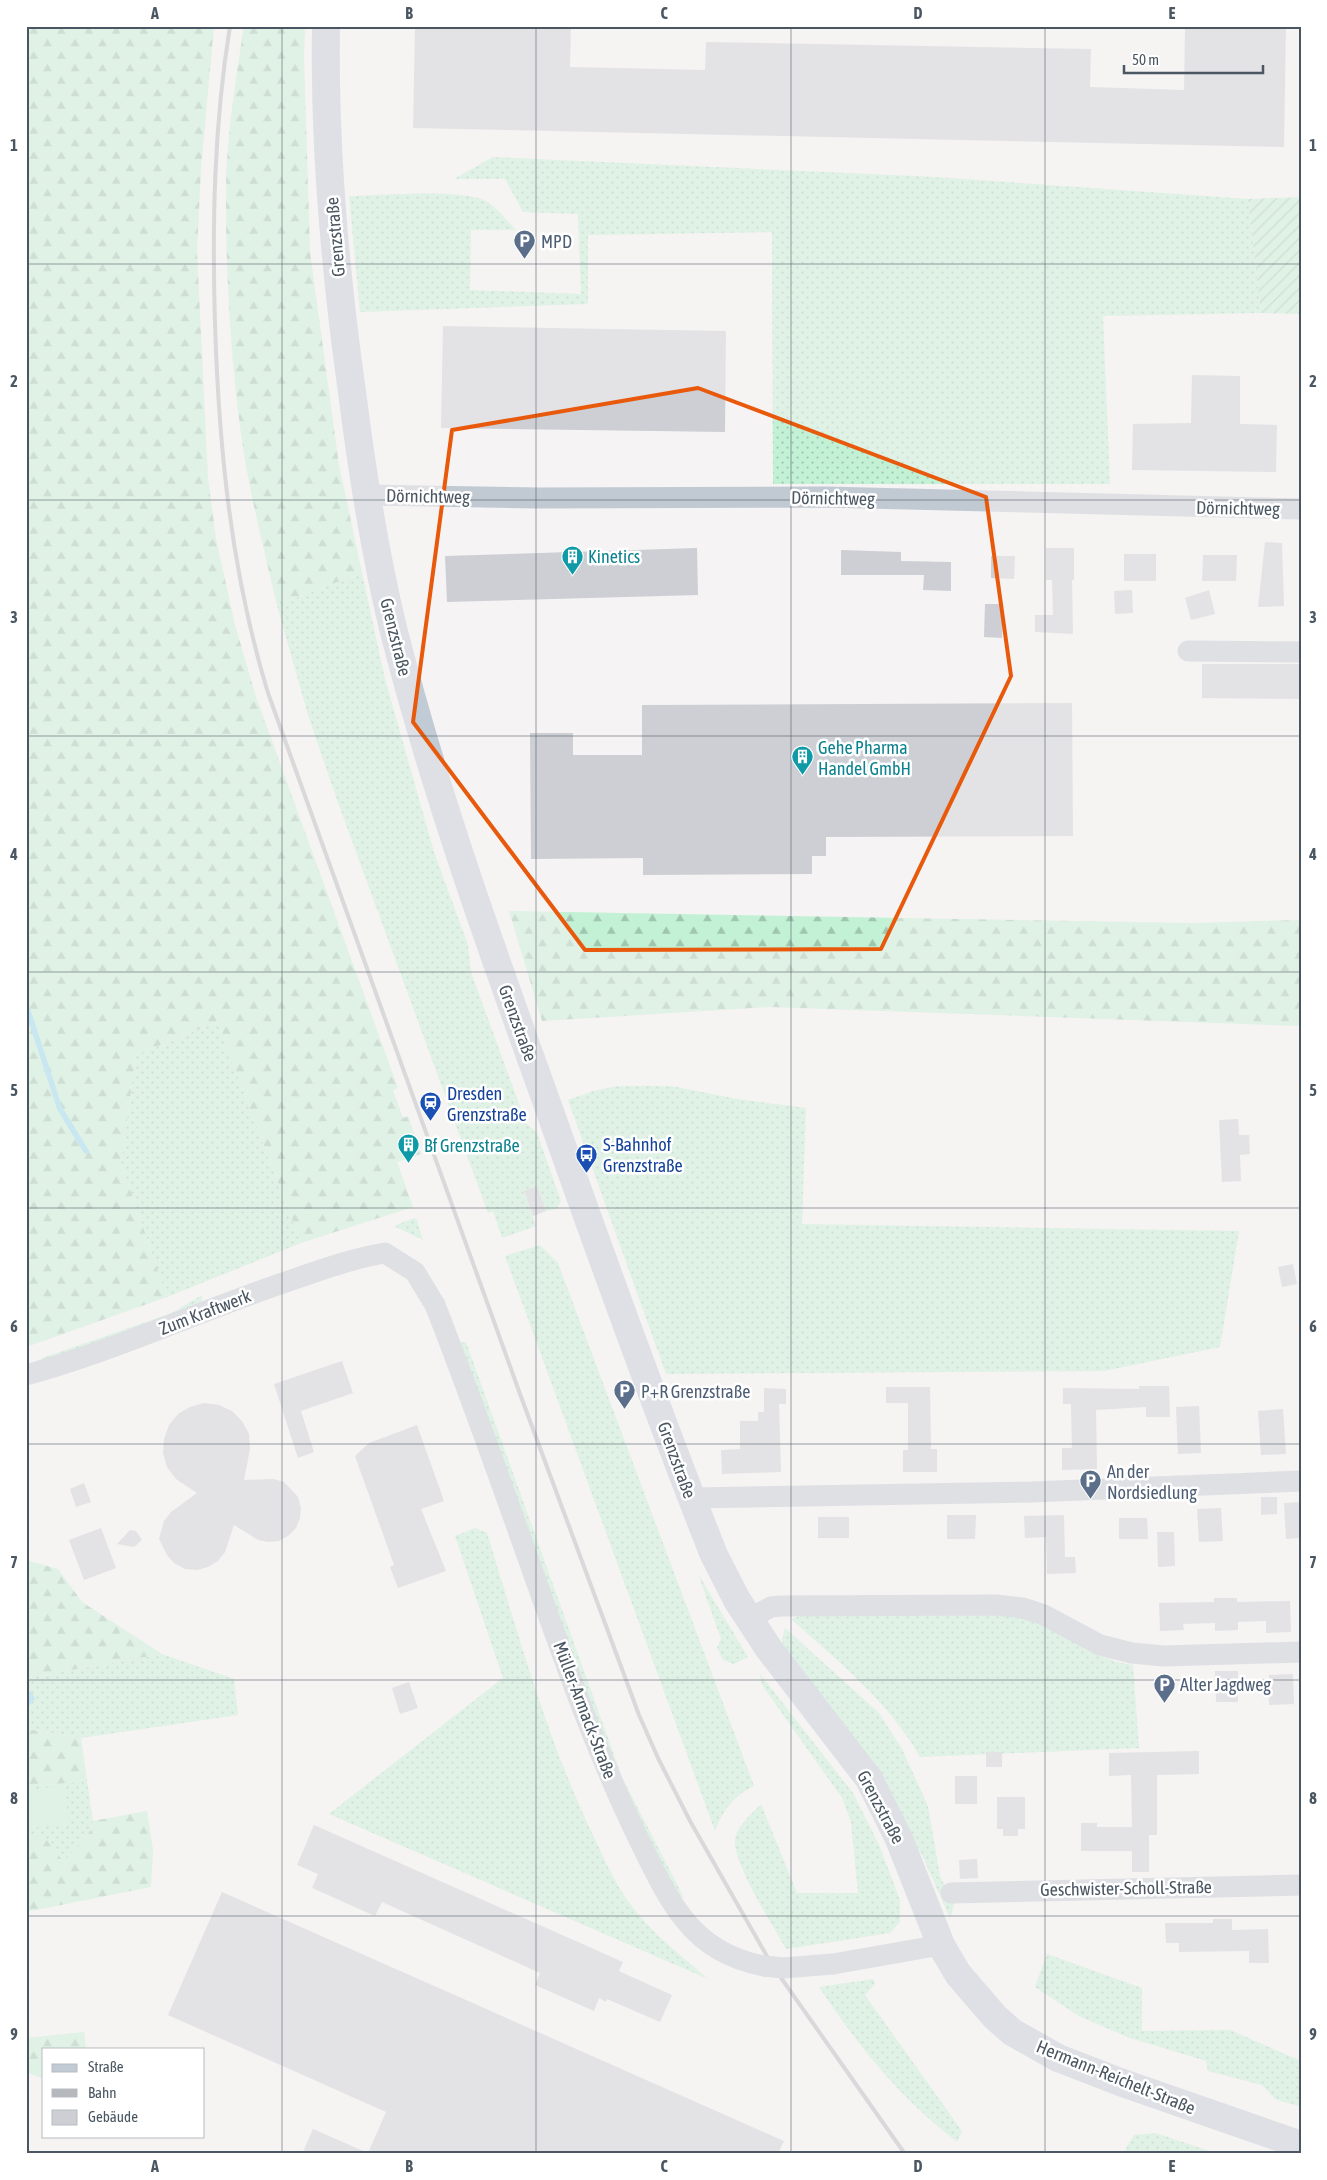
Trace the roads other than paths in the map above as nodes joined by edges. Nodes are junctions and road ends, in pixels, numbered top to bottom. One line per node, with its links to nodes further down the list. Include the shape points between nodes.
1 (326, 26): 2 (main road, Grenzstraße, via 330,186 342,320)
2 (366, 495): 3 (street, Dörnichtweg, via 826,498); 9 (main road, Grenzstraße, via 387,602 422,736 475,903)
3 (1301, 509)
4 (1188, 651): 5 (street)
5 (1301, 652)
6 (385, 1253): 7 (street, Zum Kraftwerk, via 345,1261 72,1363); 14 (street, Müller-Armack-Straße, bridge, via 415,1272 435,1305 599,1753 664,1890 683,1919 716,1949 740,1961 783,1968 834,1964)
7 (26, 1375)
8 (1301, 1481): 9 (street, via 1032,1492)
9 (691, 1498): 10 (main road, Grenzstraße, via 714,1555)
10 (749, 1619): 11 (street, via 771,1607 780,1606 996,1604 1044,1615 1100,1644 1132,1653 1164,1656); 14 (main road, Grenzstraße, via 869,1779 899,1839)
11 (1301, 1652)
12 (1301, 1885): 13 (street, Geschwister-Scholl-Straße)
13 (951, 1893)
14 (941, 1945): 15 (main road, Hermann-Reichelt-Straße, via 976,1997 1012,2032 1028,2042 1058,2058 1120,2082)
15 (1301, 2145)

